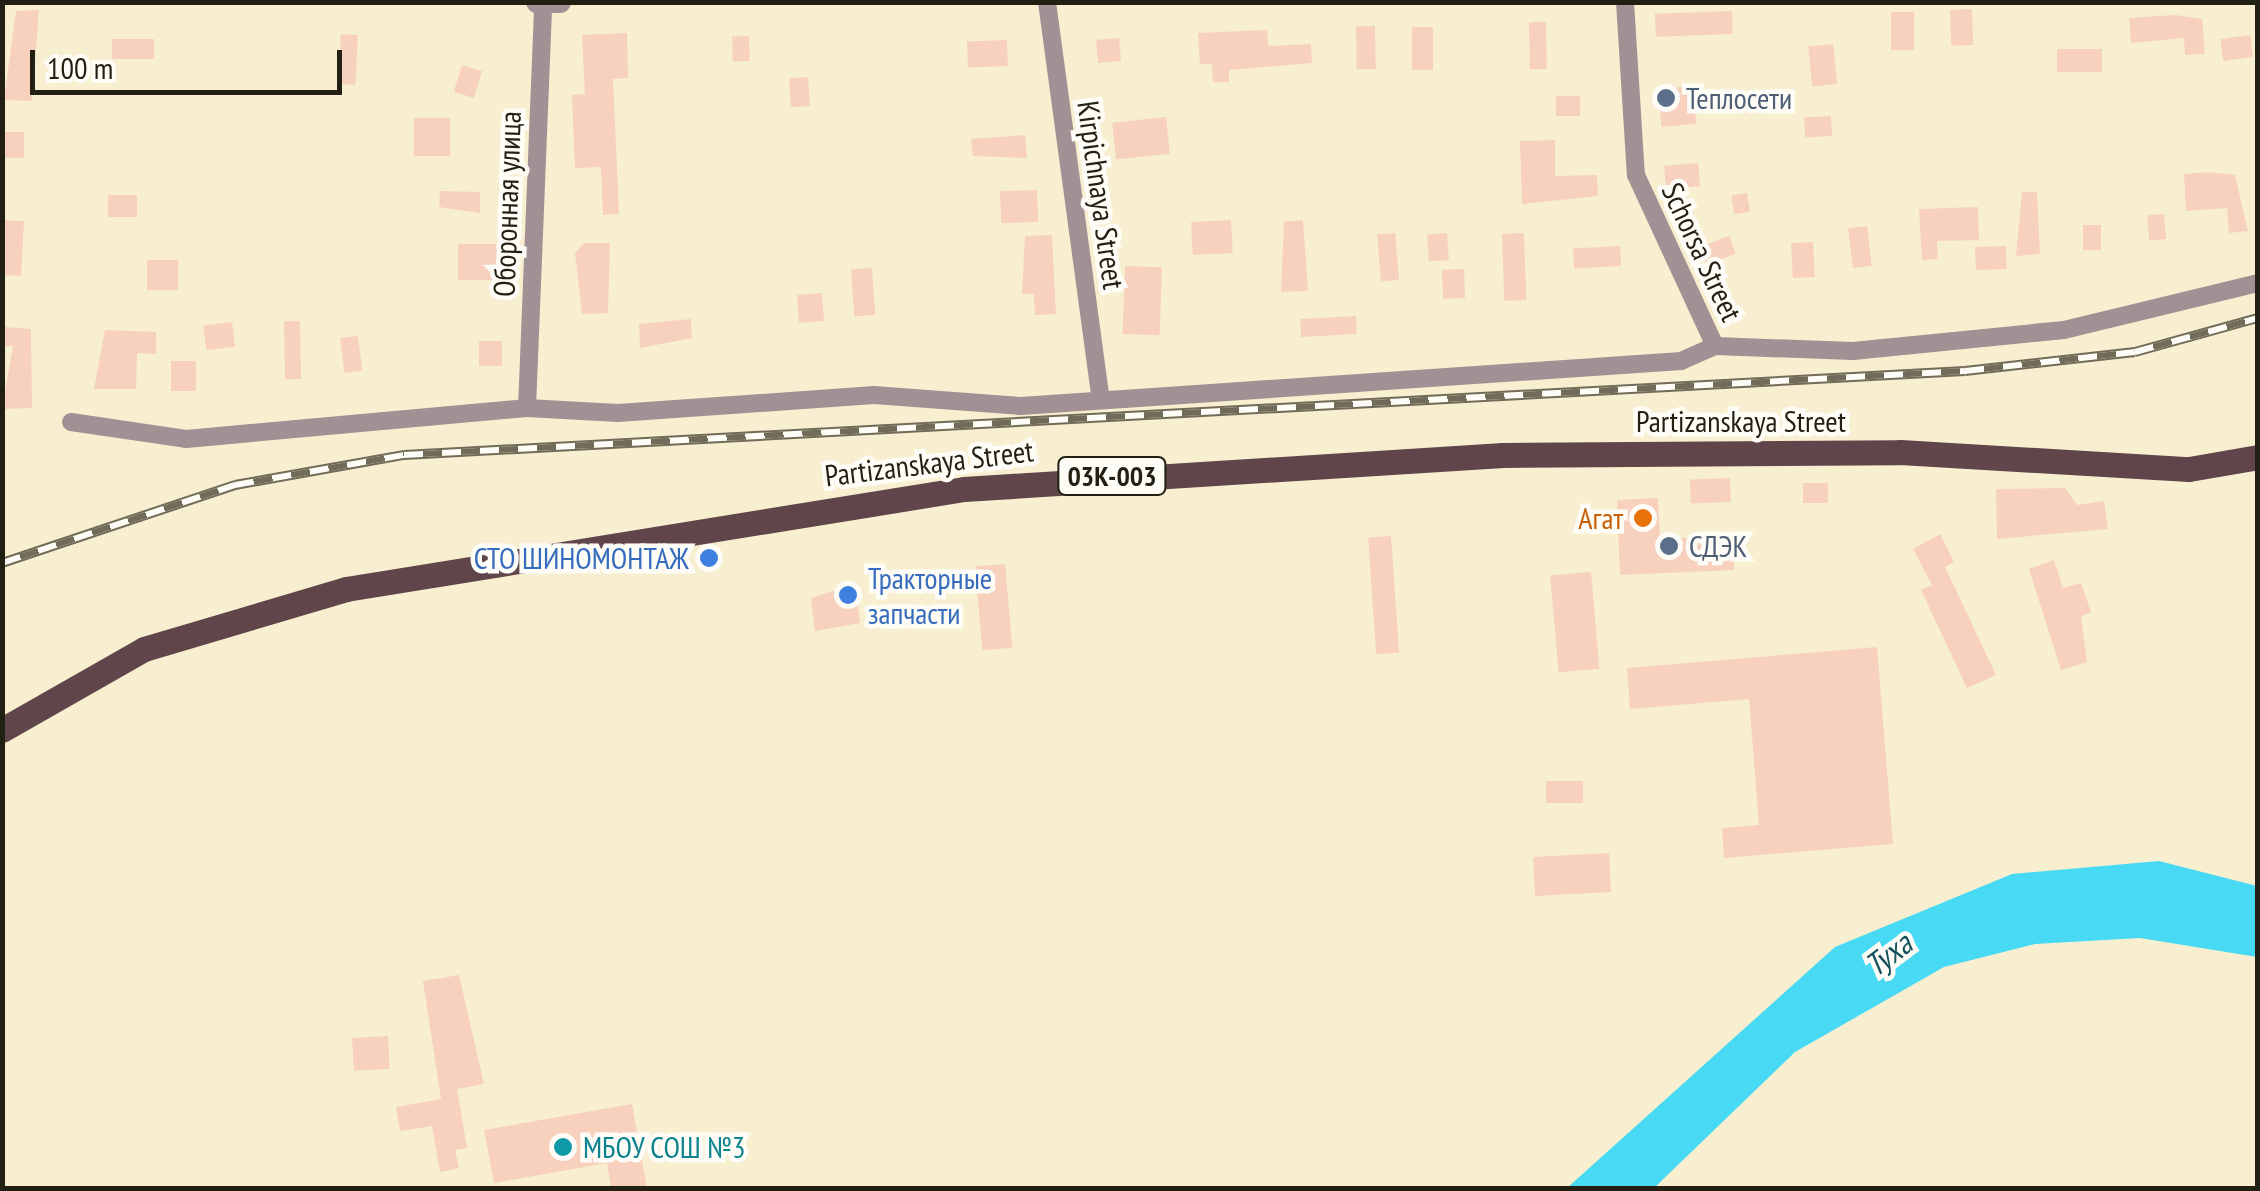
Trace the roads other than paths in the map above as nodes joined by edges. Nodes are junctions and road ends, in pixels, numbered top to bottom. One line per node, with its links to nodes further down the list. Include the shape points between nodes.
1 (560, 2): 4 (street)
2 (1048, 2): 7 (street, Kirpichnaya Street)
3 (1625, 2): 6 (street, Schorsa Street, via 1636,175)
4 (541, 3): 8 (street, Оборонная улица)
5 (2258, 283): 6 (street, Partizanskaya Street, via 2064,330 1853,351)
6 (1716, 346): 7 (street, Partizanskaya Street, via 1682,361)
7 (1100, 394): 8 (street, Partizanskaya Street, via 1020,406 874,395 618,413)
8 (527, 408): 9 (street, Partizanskaya Street, via 186,439)
9 (71, 422)
10 (2258, 457): 11 (main road, Partizanskaya Street / 03К-003, via 2189,469 1900,452 1503,454 964,489 346,589 144,649)
11 (2, 730)

